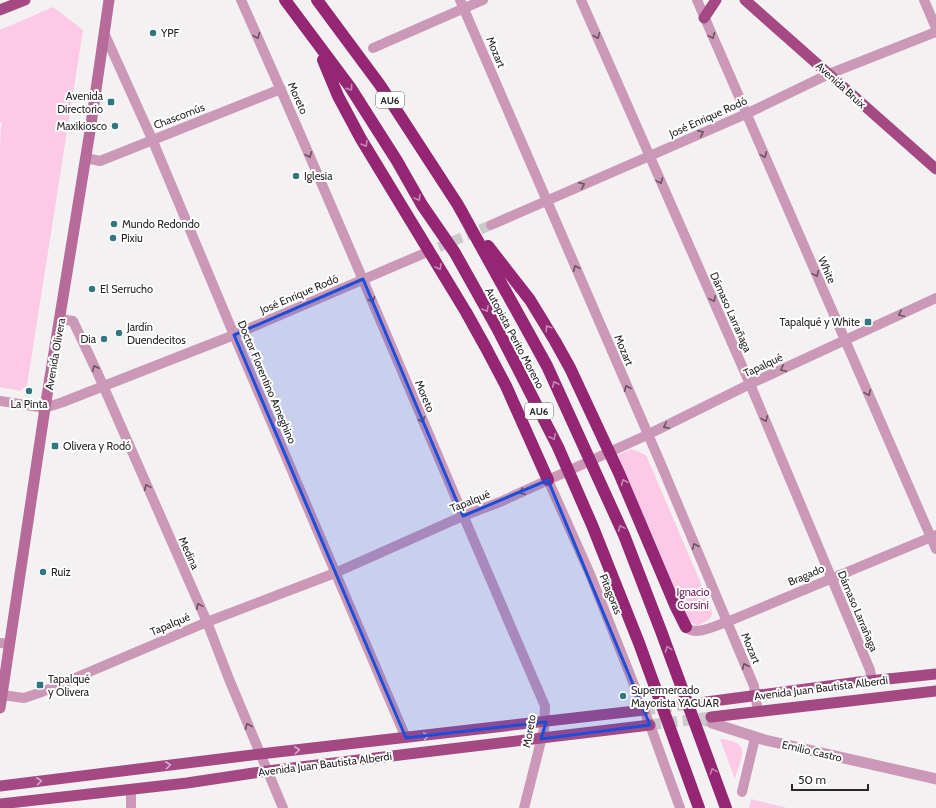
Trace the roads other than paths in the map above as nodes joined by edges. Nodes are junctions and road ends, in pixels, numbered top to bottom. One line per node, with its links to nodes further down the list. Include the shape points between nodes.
1 (25, 0): 13 (main road)
2 (110, 0): 17 (main road, Avenida Olivera)
3 (241, 0): 21 (street, Moreto, one-way to 21)
4 (285, 0): 18 (highway, Autopista Perito Moreno / AU6)
5 (317, 0): 28 (highway, Autopista Perito Moreno / AU6, via 380,85)
6 (483, 0): 12 (street)
7 (582, 0): 24 (street, Dámaso Larrañaga, one-way to 24)
8 (697, 0): 14 (street, White)
9 (716, 0): 14 (main road)
10 (745, 0): 20 (main road, Avenida Bruix)
11 (924, 0): 15 (street)
12 (462, 4): 19 (street); 27 (street, Mozart)
13 (0, 10)
14 (704, 18): 22 (street, White, one-way to 22)
15 (936, 28)
16 (936, 32): 20 (street, José Enrique Rodó)
17 (105, 35): 23 (street, Doctor Florentino Ameghino); 25 (main road, Avenida Olivera)
18 (318, 46): 41 (highway, one-way to 41, via 338,96 361,139 486,348); 76 (highway, Autopista Perito Moreno / AU6, one-way to 76, via 350,87 454,254 497,328 558,447 639,643)
19 (374, 48)
20 (829, 74): 22 (street, José Enrique Rodó); 26 (main road, Avenida Bruix)
21 (281, 89): 23 (street, Chascomús); 31 (street, Moreto, one-way to 31)
22 (746, 114): 24 (street, José Enrique Rodó, one-way to 22); 35 (street, White, one-way to 35)
23 (152, 139): 25 (street, Chascomús, via 100,161); 34 (street, Doctor Florentino Ameghino)
24 (649, 156): 27 (street, José Enrique Rodó, one-way to 24); 36 (street, Dámaso Larrañaga, one-way to 36)
25 (86, 158): 33 (main road, Avenida Olivera)
26 (936, 169)
27 (546, 201): 29 (street, José Enrique Rodó); 40 (street, Mozart, one-way to 27)
28 (458, 205): 49 (highway, one-way to 28, via 620,473 570,368 530,300); 77 (highway, Autopista Perito Moreno / AU6, one-way to 28, via 624,535 547,366)
29 (491, 225)
30 (425, 253): 31 (street, José Enrique Rodó)
31 (364, 279): 34 (street, José Enrique Rodó); 42 (street, Moreto, one-way to 42)
32 (936, 298): 35 (street, Tapalqué, one-way to 35)
33 (61, 319): 37 (street, Medina, one-way to 33, via 73,321); 39 (main road, Avenida Olivera)
34 (234, 335): 37 (street, José Enrique Rodó); 45 (street, Doctor Florentino Ameghino)
35 (845, 340): 36 (street, Tapalqué, one-way to 36); 43 (street, White, one-way to 43)
36 (750, 384): 40 (street, Tapalqué, one-way to 40); 46 (street, Dámaso Larrañaga, one-way to 46)
37 (104, 387): 39 (street, José Enrique Rodó); 47 (street, Medina, one-way to 37)
38 (0, 401): 39 (street, José Enrique Rodó)
39 (46, 408): 50 (main road, Avenida Olivera)
40 (647, 435): 41 (street, Tapalqué); 48 (street, Mozart, one-way to 40)
41 (548, 480): 42 (street, Tapalqué, one-way to 42); 59 (street, Pitagoras, via 590,574)
42 (463, 516): 45 (street, Tapalqué); 61 (street, Moreto, via 545,706)
43 (934, 536): 44 (street, White); 46 (street, Bragado)
44 (936, 549)
45 (335, 573): 47 (street, Tapalqué); 62 (street, Doctor Florentino Ameghino)
46 (831, 578): 48 (street, Bragado); 52 (street, Dámaso Larrañaga)
47 (207, 622): 54 (street, Tapalqué, via 42,692 24,698); 65 (street, Medina, one-way to 47)
48 (727, 622): 49 (street, Bragado, via 697,632 689,631); 55 (street, Mozart, one-way to 48)
49 (686, 627)
50 (5, 643): 54 (main road, Avenida Olivera)
51 (936, 674): 52 (main road, Avenida Juan Bautista Alberdi)
52 (872, 680): 55 (main road, Avenida Juan Bautista Alberdi)
53 (936, 691): 58 (main road, Avenida Juan Bautista Alberdi)
54 (2, 695): 57 (main road, Avenida Olivera)
55 (756, 696): 56 (main road, Avenida Juan Bautista Alberdi); 58 (street, Mozart)
56 (706, 702)
57 (0, 708)
58 (758, 712): 60 (main road, Avenida Juan Bautista Alberdi)
59 (647, 717): 61 (main road, Avenida Juan Bautista Alberdi); 63 (main road, Avenida Juan Bautista Alberdi); 75 (street)
60 (712, 720): 64 (street, Emilio Castro)
61 (544, 722): 62 (main road, Avenida Juan Bautista Alberdi, one-way to 61); 63 (street, Moreto)
62 (406, 738): 65 (main road, Avenida Juan Bautista Alberdi, one-way to 62)
63 (541, 738): 66 (main road, Avenida Juan Bautista Alberdi); 74 (street, Moreto)
64 (755, 738): 67 (street, Emilio Castro); 70 (street)
65 (260, 754): 66 (street, Medina); 68 (main road, Avenida Juan Bautista Alberdi, one-way to 65)
66 (267, 771): 69 (main road, Avenida Juan Bautista Alberdi); 73 (street, Medina)
67 (936, 779)
68 (0, 786)
69 (131, 789): 71 (main road, Avenida Juan Bautista Alberdi); 72 (street)
70 (742, 792)
71 (0, 804)
72 (131, 808)
73 (283, 808)
74 (524, 808)
75 (680, 808)
76 (699, 808)
77 (726, 808)

